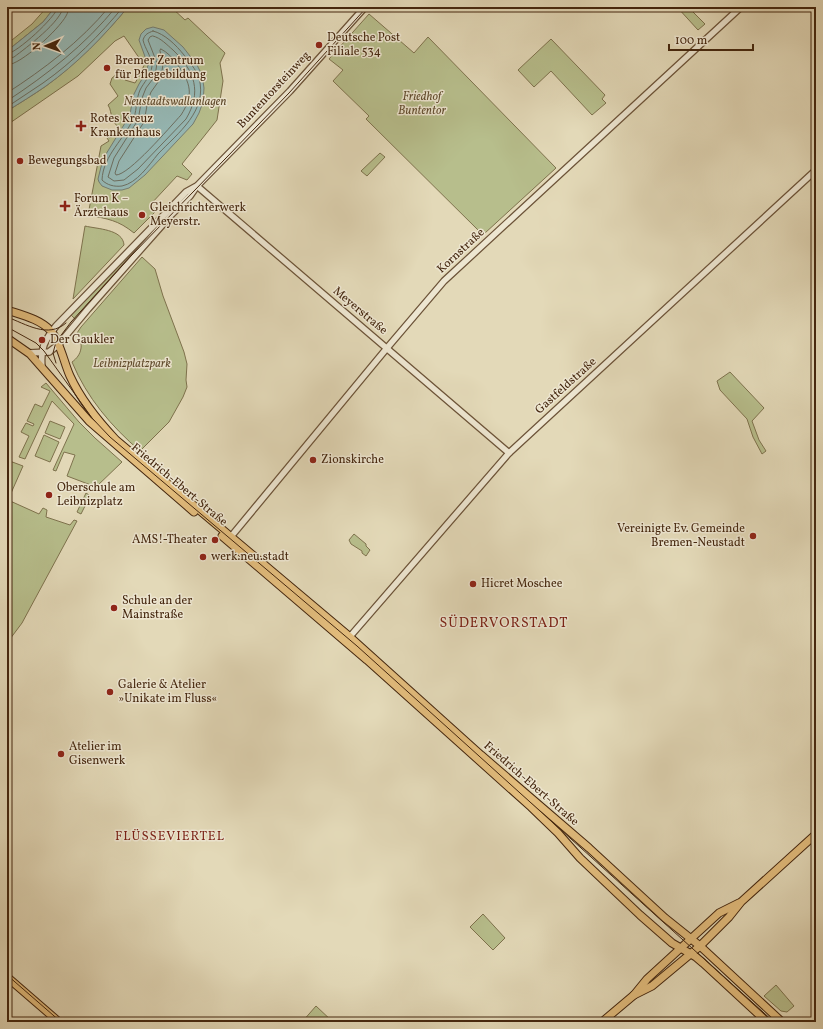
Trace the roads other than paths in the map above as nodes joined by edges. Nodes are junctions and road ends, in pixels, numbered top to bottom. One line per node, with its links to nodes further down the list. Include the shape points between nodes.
1 (365, 7): 4 (street, Buntentorsteinweg, via 290,91)
2 (741, 7): 9 (street, Kornstraße, via 444,281)
3 (816, 170): 13 (street, Gastfeldstraße)
4 (197, 186): 6 (street, Buntentorsteinweg, via 186,192); 8 (street, Buntentorsteinweg); 9 (street, Meyerstraße)
5 (7, 310): 6 (main road, via 42,324)
6 (52, 332): 8 (main road, Friedrich-Ebert-Straße); 11 (street, Buntentorsteinweg, via 45,342)
7 (7, 338): 10 (main road, Friedrich-Ebert-Straße)
8 (58, 345): 11 (street, via 49,352); 14 (main road, Friedrich-Ebert-Straße, via 80,396 98,421 116,440)
9 (387, 348): 13 (street, Meyerstraße); 14 (street, Kornstraße)
10 (29, 353): 11 (street); 12 (main road, Friedrich-Ebert-Straße)
11 (42, 353): 12 (street)
12 (42, 367): 14 (main road, Friedrich-Ebert-Straße, via 89,422)
13 (509, 453): 15 (street, Gastfeldstraße)
14 (229, 539): 15 (main road, Friedrich-Ebert-Straße)
15 (348, 639): 18 (main road, Friedrich-Ebert-Straße); 20 (main road, Friedrich-Ebert-Straße, via 558,832 580,858 640,915)
16 (816, 834): 17 (main road)
17 (741, 902): 18 (main road, via 719,913); 19 (main road)
18 (690, 939): 19 (main road, Friedrich-Ebert-Straße); 20 (main road)
19 (700, 946): 21 (main road); 27 (main road, Friedrich-Ebert-Straße)
20 (681, 948): 21 (main road, Friedrich-Ebert-Straße); 23 (main road, via 647,979)
21 (690, 954): 23 (main road, via 652,986); 26 (main road, Friedrich-Ebert-Straße)
22 (7, 976): 24 (main road)
23 (634, 995): 25 (main road)
24 (58, 1022)
25 (602, 1022)
26 (767, 1022)
27 (782, 1022)

